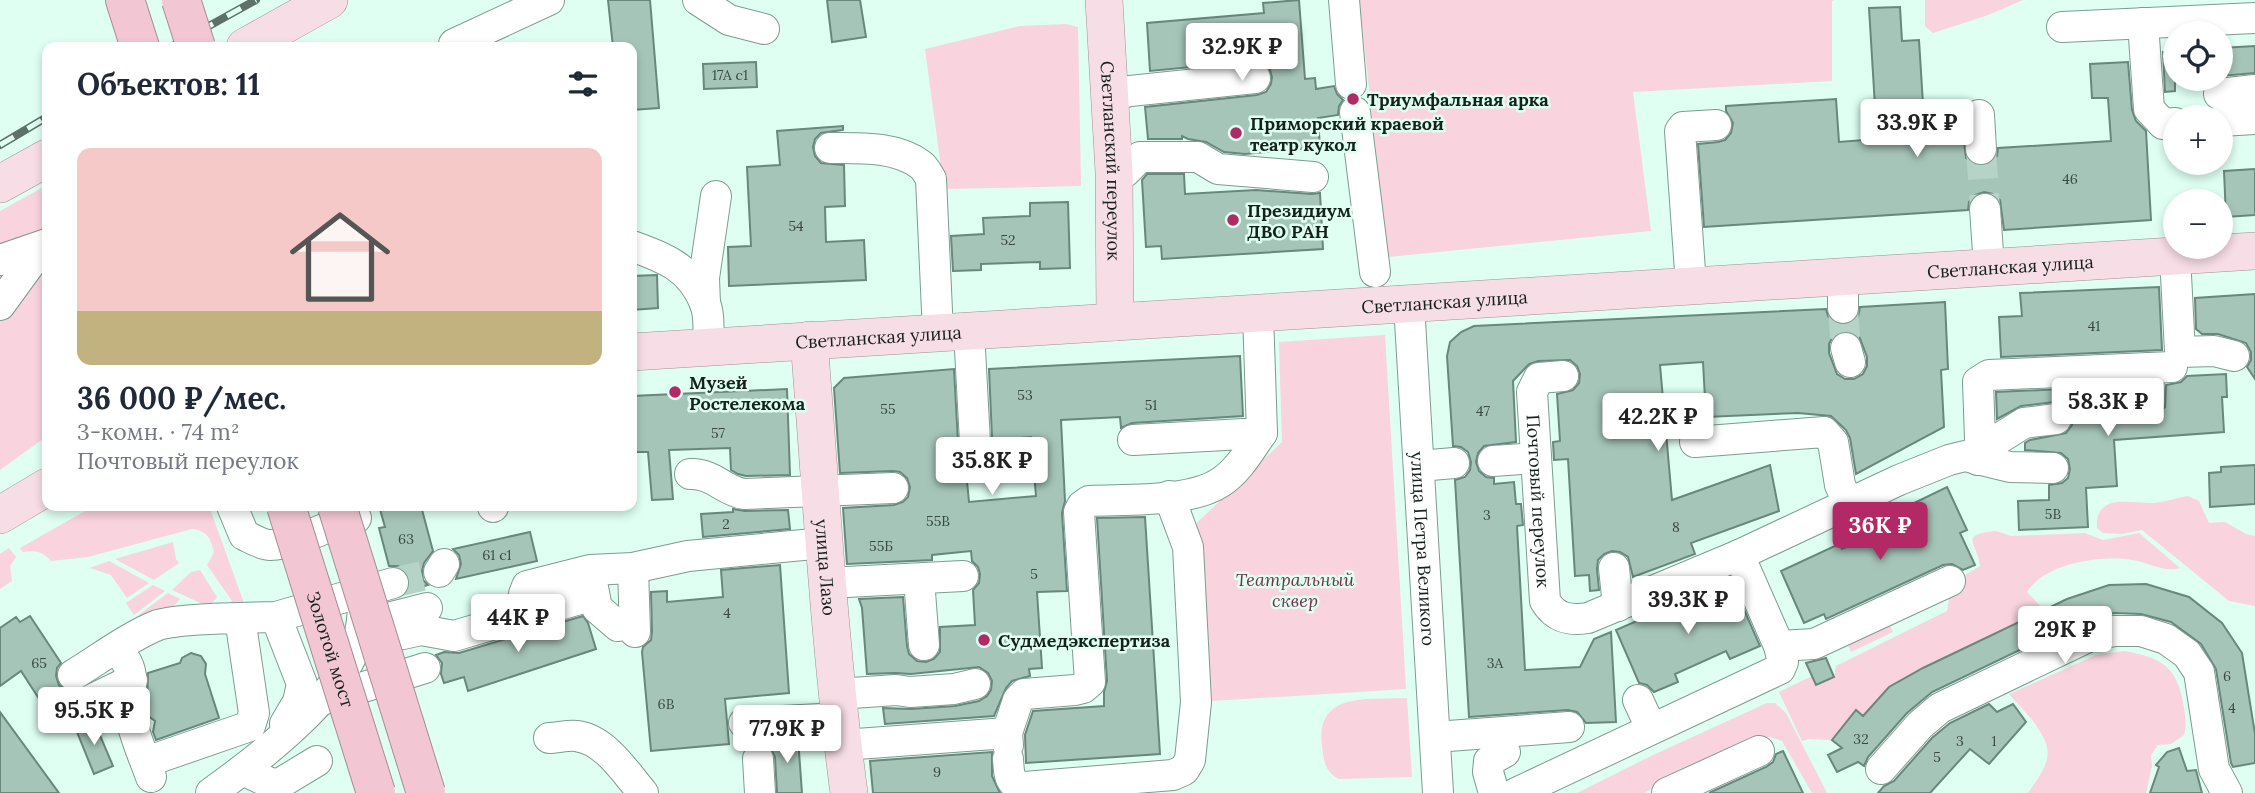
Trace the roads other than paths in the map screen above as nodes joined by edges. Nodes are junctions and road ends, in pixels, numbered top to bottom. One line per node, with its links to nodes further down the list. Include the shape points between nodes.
1 (125, 0): 12 (highway)
2 (181, 0): 13 (highway, bridge)
3 (550, 0): 15 (street)
4 (698, 0): 11 (street, via 729,20)
5 (1104, 0): 19 (main road, Светланский переулок)
6 (1344, 0): 42 (street)
7 (310, 5): 14 (main road)
8 (2255, 18): 9 (street)
9 (2143, 23): 10 (street); 23 (street, via 2149,109)
10 (2062, 27)
11 (764, 29)
12 (138, 42)
13 (194, 42)
14 (253, 42)
15 (458, 42)
16 (1255, 78): 19 (street, via 1130,91 1120,94)
17 (2255, 90): 18 (street)
18 (2224, 105)
19 (1110, 106): 28 (main road, Светланский переулок)
20 (2233, 111): 22 (street)
21 (1979, 115): 26 (street)
22 (2255, 119)
23 (2163, 124)
24 (1716, 125): 43 (street, via 1680,131)
25 (830, 148): 49 (street, via 874,148 902,156 922,165 931,178)
26 (1981, 149)
27 (42, 161): 30 (main road)
28 (1114, 172): 29 (street, via 1125,172 1140,158 1198,157 1218,169); 48 (main road, Светланский переулок)
29 (1313, 177)
30 (0, 184)
31 (716, 196): 44 (street)
32 (1986, 209): 41 (street)
33 (42, 246): 40 (street)
34 (637, 248): 44 (street, via 671,261 688,276)
35 (42, 249): 46 (street)
36 (2255, 251): 37 (main road, Светланская улица)
37 (2233, 252)
38 (2163, 257): 41 (main road, Светланская улица)
39 (2175, 259): 55 (street)
40 (0, 260)
41 (1989, 267): 43 (main road, Светланская улица, via 1843,292)
42 (1374, 272)
43 (1691, 285): 45 (main road, Светланская улица)
44 (705, 303): 51 (street)
45 (1409, 304): 47 (main road, Светланская улица); 65 (street, улица Петра Великого)
46 (0, 305)
47 (1258, 313): 48 (main road, Светланская улица); 59 (street)
48 (1115, 322): 49 (main road, Светланская улица)
49 (953, 332): 50 (main road, Светланская улица); 63 (street, via 980,452 1001,463)
50 (809, 340): 51 (main road, Светланская улица); 70 (main road, улица Лазо)
51 (709, 347): 52 (main road, Светланская улица)
52 (637, 352)
53 (2234, 356): 55 (street, via 2214,351)
54 (2069, 358): 55 (street)
55 (2166, 362): 57 (street); 62 (street, via 1989,375 1978,382)
56 (1563, 376): 90 (street, Почтовый переулок, via 1539,378 1532,392 1520,466 1545,601 1555,615 1574,620)
57 (2150, 399)
58 (2056, 419): 62 (street, via 2024,423)
59 (1262, 433): 60 (street); 71 (street, via 1222,482 1193,496)
60 (1133, 440)
61 (1695, 442): 72 (street, via 1824,432 1833,442 1840,485)
62 (1979, 450): 66 (street, Почтовый переулок, via 2026,468); 72 (street, Почтовый переулок)
63 (1020, 462)
64 (1454, 463): 65 (street)
65 (1419, 466): 108 (street, улица Петра Великого)
66 (2053, 468)
67 (690, 474): 70 (street, via 708,476 744,494)
68 (893, 488): 70 (street)
69 (42, 490): 78 (main road)
70 (820, 490): 79 (main road, улица Лазо)
71 (1169, 496): 110 (street, via 1089,501 1082,506 1090,682 1075,690 1024,694 1018,700); 110 (street, via 1188,547 1196,702 1191,760 1173,775 1024,787 1011,779)
72 (1849, 505): 80 (street, Почтовый переулок)
73 (234, 511): 75 (street, via 244,535 268,545 302,537)
74 (287, 511): 119 (highway, Золотой мост, bridge)
75 (347, 511)
76 (349, 511): 89 (street)
77 (349, 511): 120 (highway, bridge)
78 (0, 515)
79 (824, 542): 81 (street, via 688,556); 88 (main road, улица Лазо)
80 (1739, 555): 90 (street, Почтовый переулок); 97 (street)
81 (633, 568): 87 (street); 87 (street, via 626,629 597,608)
82 (1614, 568): 90 (street)
83 (963, 576): 84 (street)
84 (919, 579): 88 (street); 96 (street)
85 (1950, 581): 97 (street, via 1814,644)
86 (393, 583): 89 (street)
87 (592, 583): 95 (street, via 529,614 454,636 421,631)
88 (827, 583): 104 (main road, улица Лазо)
89 (363, 591): 92 (street); 94 (street)
90 (1618, 606)
91 (427, 608): 94 (street)
92 (276, 617): 93 (street); 111 (street, via 302,684 298,702)
93 (240, 618): 99 (street, via 159,625); 103 (street, via 254,713 250,726 148,770 130,712 128,669)
94 (362, 625): 101 (street, via 357,646)
95 (403, 634)
96 (924, 645)
97 (1779, 646): 107 (street, via 1780,669)
98 (425, 668): 101 (street)
99 (73, 675)
100 (975, 684): 104 (street, via 896,690)
101 (318, 701): 111 (street)
102 (1638, 701): 107 (street)
103 (64, 713)
104 (840, 719): 105 (street); 110 (street); 123 (main road, улица Лазо)
105 (744, 723)
106 (1569, 727): 108 (street)
107 (1651, 728): 126 (street)
108 (1435, 737): 124 (street, улица Петра Великого)
109 (548, 738): 121 (street, via 576,736 594,741)
110 (1008, 745)
111 (274, 746): 117 (street)
112 (1759, 751): 127 (street)
113 (1505, 752): 125 (street, via 1489,761)
114 (758, 759): 122 (street)
115 (317, 761): 117 (street, via 279,784)
116 (1881, 769): 128 (street, via 1940,708 2090,636 2141,631 2166,639 2187,654 2199,672 2214,769)
117 (243, 770): 118 (street)
118 (211, 793)
119 (376, 793)
120 (426, 793)
121 (643, 793)
122 (761, 793)
123 (849, 793)
124 (1438, 793)
125 (1493, 793)
126 (1516, 793)
127 (1667, 793)
128 (2227, 793)

